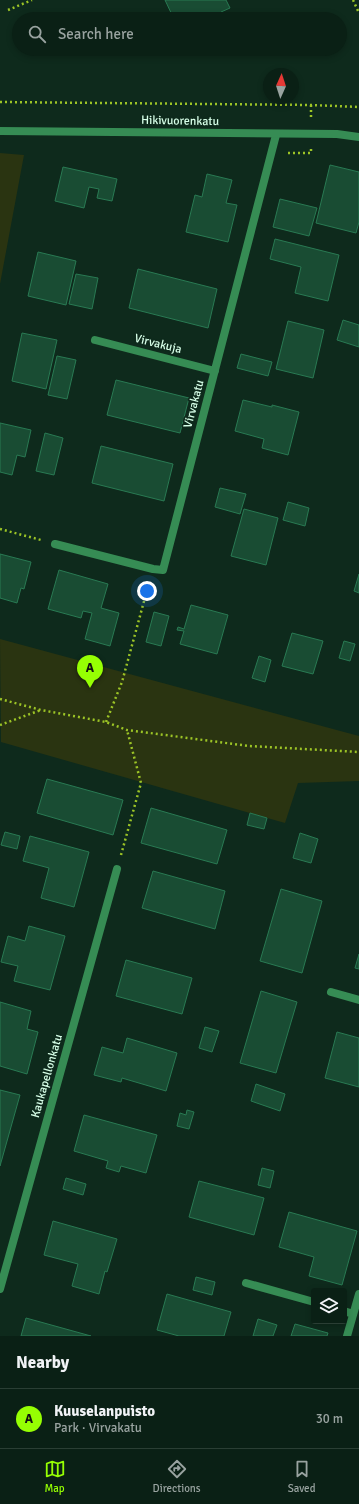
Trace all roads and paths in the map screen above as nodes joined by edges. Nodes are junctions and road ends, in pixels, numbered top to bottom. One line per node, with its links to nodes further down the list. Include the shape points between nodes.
1 (32, 0): 3 (path)
2 (353, 0): 4 (path)
3 (8, 10)
4 (359, 13)
5 (0, 102): 6 (path)
6 (359, 107)
7 (0, 131): 8 (street, Hikivuorenkatu)
8 (276, 134): 9 (street, Hikivuorenkatu, via 337,134); 11 (street, Virvakatu)
9 (359, 137)
10 (94, 340): 11 (street, Virvakuja)
11 (215, 370): 14 (street, Virvakatu, via 163,570)
12 (0, 529): 13 (path)
13 (54, 544): 14 (street)
14 (153, 569): 17 (path, via 122,682)
15 (0, 699): 16 (path)
16 (41, 710): 17 (path); 18 (path)
17 (106, 722): 19 (path)
18 (0, 725)
19 (127, 730): 20 (path, via 249,746); 21 (path, via 141,783)
20 (359, 752)
21 (117, 869): 25 (street, Kaukapellonkatu)
22 (331, 992): 23 (street)
23 (359, 1000)
24 (246, 1283): 27 (street)
25 (0, 1289)
26 (359, 1294): 29 (street)
27 (311, 1301)
28 (347, 1312): 29 (street)
29 (353, 1314): 30 (street)
30 (347, 1336)

